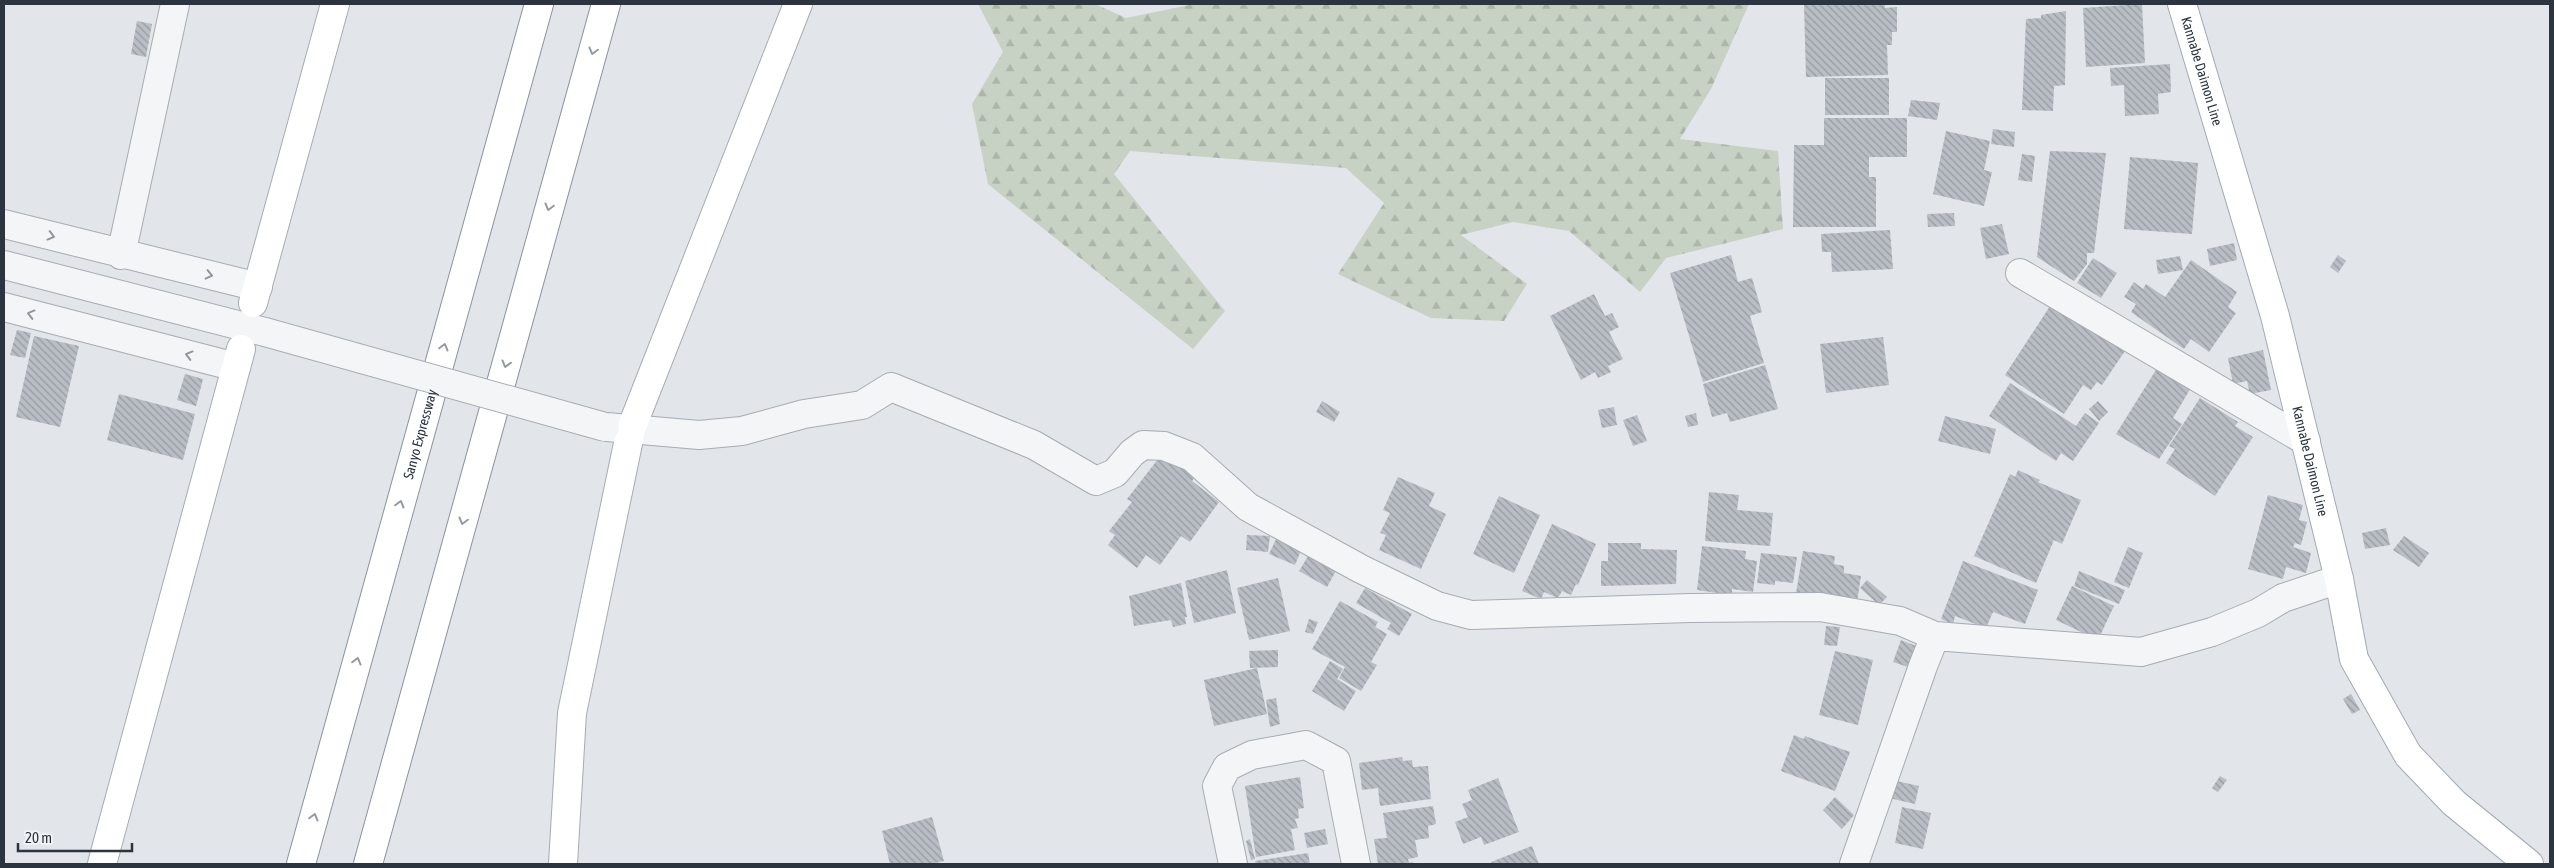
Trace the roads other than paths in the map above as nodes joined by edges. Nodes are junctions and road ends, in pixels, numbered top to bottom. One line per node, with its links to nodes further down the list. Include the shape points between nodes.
1 (175, 4): 8 (street)
2 (335, 4): 11 (main road)
3 (539, 4): 19 (main road, Sanyo Expressway, one-way to 3)
4 (606, 4): 20 (main road, one-way to 20)
5 (798, 4): 14 (main road)
6 (2182, 4): 15 (main road, Kannabe Daimon Line, via 2275,316)
7 (4, 224): 8 (street, one-way to 8)
8 (121, 255): 11 (street, one-way to 11)
9 (4, 265): 14 (street, bridge)
10 (2020, 273): 15 (street)
11 (256, 295)
12 (4, 306): 13 (street, one-way to 12)
13 (239, 358): 18 (main road)
14 (618, 428): 17 (street, via 699,435 742,431 804,414 862,405 891,387 1034,445 1096,482 1115,473 1143,445 1164,446 1192,457 1248,507 1437,606 1471,615 1820,607 1900,621); 21 (main road, via 572,713)
15 (2306, 441): 16 (main road, Kannabe Daimon Line)
16 (2339, 579): 17 (street, via 2283,598 2258,613 2212,632 2141,652); 25 (main road, Kannabe Daimon Line, via 2354,659 2408,755 2454,803)
17 (1935, 636): 24 (street)
18 (102, 864)
19 (301, 864)
20 (368, 864)
21 (563, 864)
22 (1233, 864): 23 (street, via 1217,786 1227,767 1252,755 1306,745 1336,761)
23 (1356, 864)
24 (1854, 864)
25 (2528, 864)

